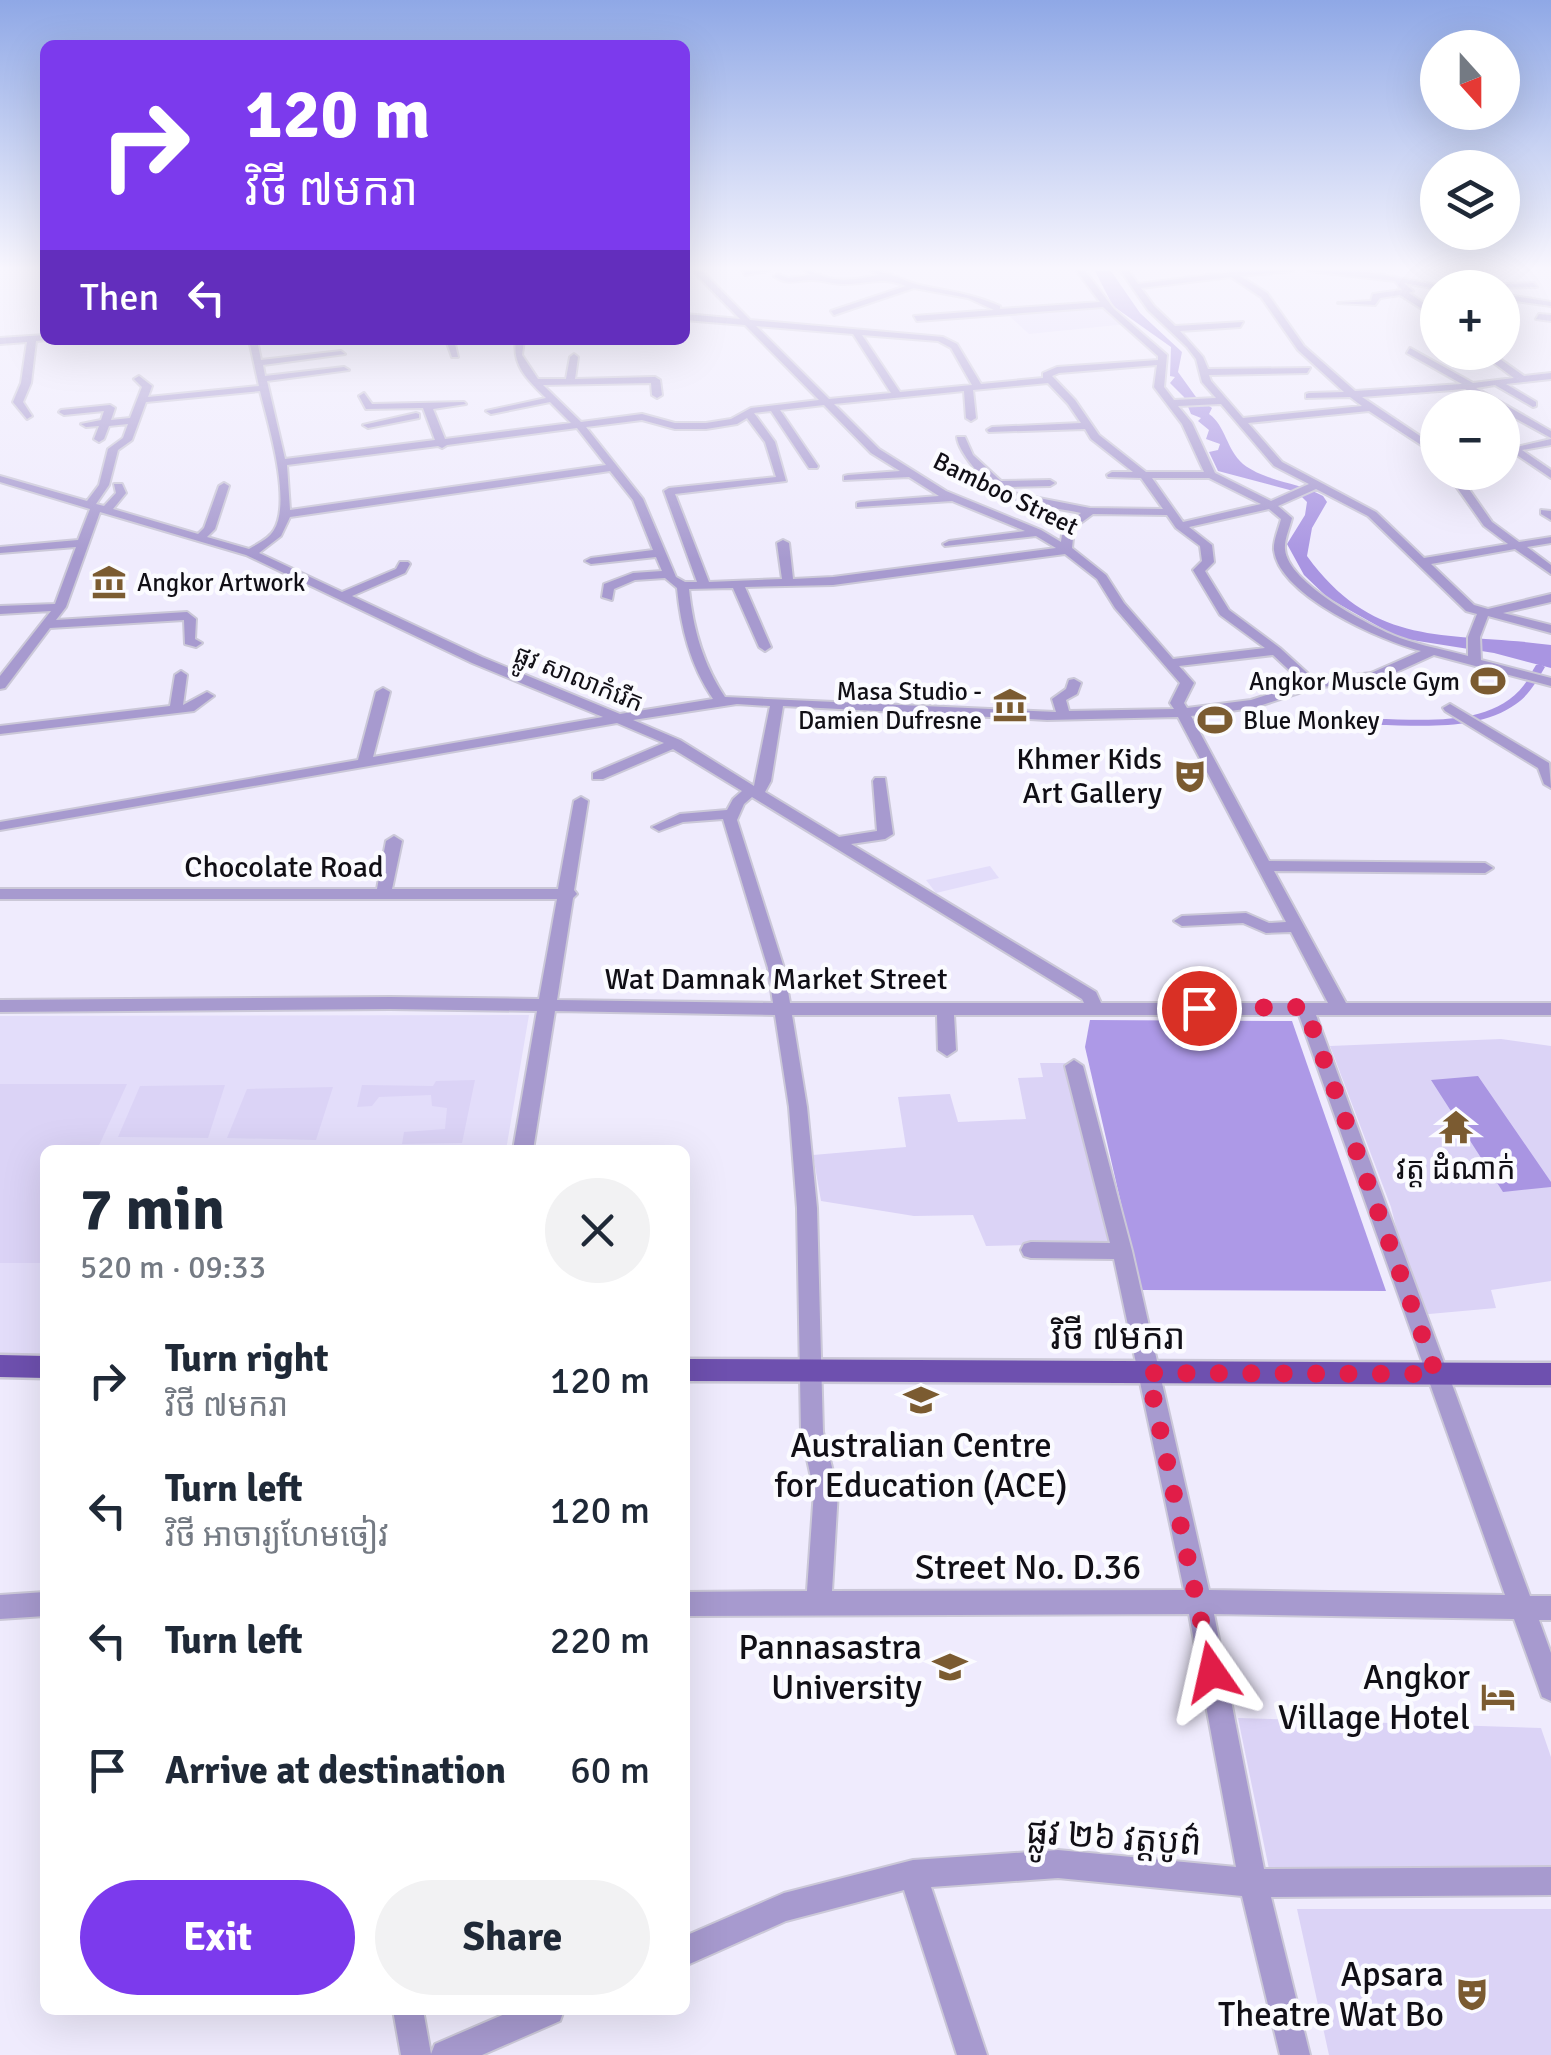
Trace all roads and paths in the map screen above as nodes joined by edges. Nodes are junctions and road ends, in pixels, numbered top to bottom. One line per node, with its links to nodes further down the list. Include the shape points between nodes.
1 (654, 366): 20 (street)
2 (28, 367): 48 (street, via 18,402)
3 (258, 367): 25 (street)
4 (525, 367): 24 (street)
5 (572, 367): 23 (street)
6 (790, 367): 37 (street, Bamboo Street)
7 (881, 367): 30 (street)
8 (963, 367): 28 (street)
9 (1098, 367): 21 (street, via 1057,370 1047,373)
10 (1162, 367): 38 (street, via 1157,382)
11 (1203, 367): 17 (street)
12 (1321, 367): 31 (street)
13 (1437, 367): 27 (street)
14 (344, 370): 25 (street)
15 (1307, 370): 17 (street)
16 (1509, 370): 22 (street)
17 (1206, 372): 36 (street)
18 (139, 379): 35 (street, via 146,386)
19 (1548, 379): 22 (street)
20 (655, 380): 23 (street); 29 (street)
21 (1048, 380): 28 (street); 55 (street)
22 (1523, 380): 26 (street)
23 (570, 381): 24 (street)
24 (536, 382): 34 (street)
25 (263, 383): 35 (street); 65 (street)
26 (1497, 383): 27 (street); 40 (street)
27 (1470, 386): 31 (street); 60 (street)
28 (973, 388): 30 (street); 49 (street)
29 (657, 394)
30 (902, 395): 37 (street); 47 (street, via 916,404)
31 (1353, 395): 33 (street); 42 (street)
32 (364, 396): 43 (street, via 370,407)
33 (1309, 396)
34 (553, 399): 44 (street); 56 (street)
35 (142, 400): 50 (street)
36 (1217, 401): 38 (street); 51 (street)
37 (824, 402): 41 (street); 47 (street, Bamboo Street)
38 (1174, 403): 70 (street)
39 (462, 404): 43 (street)
40 (1533, 404)
41 (774, 408): 46 (street); 66 (street)
42 (1368, 408): 51 (street); 62 (street)
43 (430, 410): 54 (street); 63 (street)
44 (491, 411)
45 (64, 412): 52 (street, via 108,407)
46 (747, 412): 56 (street, via 723,424 675,426 642,417); 81 (street, via 770,442 782,480)
47 (834, 412): 68 (street, Bamboo Street)
48 (26, 416)
49 (971, 418)
50 (134, 421): 52 (street); 86 (street, via 128,440 112,448)
51 (1238, 421): 79 (street, via 1278,464)
52 (105, 423): 53 (street); 58 (street)
53 (86, 424)
54 (368, 425)
55 (1088, 426): 57 (street); 72 (street)
56 (580, 427): 61 (street); 67 (street)
57 (992, 430)
58 (100, 439)
59 (961, 439): 76 (street, via 967,459)
60 (1551, 439): 71 (street, via 1513,449)
61 (477, 441): 63 (street); 64 (street)
62 (1420, 441)
63 (442, 445): 65 (street)
64 (486, 457)
65 (280, 463): 89 (street)
66 (813, 466)
67 (610, 468): 82 (street); 89 (street)
68 (909, 474): 73 (street); 83 (street, Bamboo Street)
69 (1112, 475): 72 (street)
70 (1211, 475): 72 (street); 85 (street)
71 (1551, 475)
72 (1146, 477): 88 (street)
73 (848, 478)
74 (0, 479): 86 (street, ផ្លូវ សាលាកំរើក)
75 (1050, 483): 76 (street)
76 (1000, 484): 87 (street, via 1010,496)
77 (118, 486): 86 (street, via 121,493)
78 (224, 486): 92 (street, via 210,529)
79 (1313, 486): 85 (street); 103 (street, via 1372,514)
80 (1464, 490): 97 (street)
81 (669, 491): 82 (street); 107 (street)
82 (634, 494): 100 (street)
83 (952, 497): 84 (street); 91 (street, Bamboo Street)
84 (861, 505)
85 (1272, 505): 90 (street); 122 (street, via 1287,518 1279,548 1299,582 1364,628)
86 (97, 508): 92 (street, ផ្លូវ សាលាកំរើក); 94 (street)
87 (1090, 511): 88 (street); 98 (street, via 1069,527)
88 (1169, 512): 90 (street)
89 (284, 514): 101 (street, via 279,531)
90 (1180, 526): 121 (street, via 1206,545 1208,562 1198,570 1216,604)
91 (1038, 532): 96 (street); 98 (street, Bamboo Street)
92 (200, 538): 101 (street, ផ្លូវ សាលាកំរើក)
93 (1551, 540): 97 (street)
94 (84, 543): 99 (street); 114 (street)
95 (783, 543): 109 (street)
96 (949, 544)
97 (1514, 546): 103 (street); 105 (street)
98 (1067, 549): 109 (street); 124 (street, Bamboo Street, via 1102,577)
99 (0, 550)
100 (660, 552): 102 (street); 106 (street)
101 (250, 553): 112 (street, ផ្លូវ សាលាកំរើក)
102 (591, 561)
103 (1420, 562): 116 (street)
104 (404, 564): 112 (street)
105 (1551, 571)
106 (669, 574): 110 (street); 111 (street, via 616,582)
107 (703, 583): 108 (street); 110 (street)
108 (737, 583): 109 (street); 120 (street)
109 (788, 583)
110 (683, 586): 132 (street, via 696,658)
111 (608, 596)
112 (340, 597): 138 (street, ផ្លូវ សាលាកំរើក)
113 (1551, 598): 116 (street)
114 (60, 607): 115 (street); 117 (street)
115 (0, 610)
116 (1484, 614): 118 (street); 123 (street, via 1474,636)
117 (50, 624): 119 (street, via 187,616 189,640); 127 (street)
118 (1551, 629)
119 (196, 643)
120 (765, 647)
121 (1276, 651): 124 (street); 129 (street)
122 (1432, 652): 123 (street); 129 (street, via 1384,674)
123 (1475, 656): 126 (street)
124 (1170, 663): 136 (street, via 1188,682 1176,699)
125 (182, 675): 134 (street)
126 (1540, 679)
127 (1, 683)
128 (1074, 684): 137 (street, via 1059,699)
129 (1312, 684): 136 (street, via 1266,702)
130 (383, 692): 141 (street)
131 (207, 696): 134 (street)
132 (721, 701): 133 (street); 138 (street)
133 (777, 704): 137 (street); 146 (street, via 768,764)
134 (176, 710): 139 (street)
135 (1454, 711): 142 (street)
136 (1182, 713): 137 (street); 153 (street)
137 (1064, 716)
138 (622, 720): 140 (street, ផ្លូវ សាលាកំរើក); 141 (street)
139 (0, 730)
140 (675, 743): 143 (street); 146 (street, ផ្លូវ សាលាកំរើក)
141 (364, 763): 149 (street)
142 (1548, 764): 145 (street)
143 (598, 776)
144 (880, 781): 152 (street, via 885,834)
145 (1551, 784)
146 (754, 792): 148 (street); 152 (street, ផ្លូវ សាលាកំរើក)
147 (581, 801): 156 (street)
148 (730, 814): 150 (street); 165 (street)
149 (0, 826)
150 (658, 826)
151 (394, 842): 157 (street)
152 (836, 842): 166 (street, ផ្លូវ សាលាកំរើក, via 1090,996)
153 (1263, 866): 154 (street); 159 (street)
154 (1485, 868)
155 (0, 894): 157 (street, Chocolate Road)
156 (568, 894): 157 (street, Chocolate Road); 160 (street)
157 (383, 896)
158 (1182, 921): 159 (street, via 1246,918 1266,928)
159 (1296, 927): 162 (street)
160 (548, 1004): 161 (street, Wat Damnak Market Street); 165 (street, Wat Damnak Market Street); 170 (street)
161 (0, 1006)
162 (1338, 1006): 163 (street, Wat Damnak Market Street); 167 (street, Wat Damnak Market Street)
163 (1305, 1007): 166 (street, Wat Damnak Market Street); 178 (street)
164 (945, 1008): 165 (street, Wat Damnak Market Street); 166 (street, Wat Damnak Market Street); 168 (street)
165 (785, 1009): 176 (street, via 806,1208)
166 (1094, 1009)
167 (1551, 1009)
168 (947, 1050)
169 (1074, 1066): 172 (street)
170 (524, 1145)
171 (1031, 1250): 172 (street)
172 (1122, 1251): 177 (street)
173 (0, 1366): 174 (main road)
174 (40, 1367)
175 (690, 1370): 176 (main road, វិថី ៧មករា)
176 (809, 1370): 177 (main road, វិថី ៧មករា); 181 (street, via 812,1432 826,1491)
177 (1148, 1373): 178 (main road, វិថី ៧មករា); 180 (street)
178 (1436, 1374): 179 (main road, វិថី ៧មករា); 185 (street)
179 (1551, 1374)
180 (1199, 1602): 181 (street, Street No. D.36); 185 (street, Street No. D.36); 190 (street)
181 (819, 1603): 183 (street, Street No. D.36)
182 (40, 1604): 184 (street)
183 (690, 1604)
184 (0, 1606)
185 (1522, 1608): 186 (street, Street No. D.36); 187 (street)
186 (1551, 1608)
187 (1551, 1688)
188 (912, 1874): 190 (street, ផ្លូវ ២៦ វត្តបូព៌, via 1058,1864); 191 (street, ផ្លូវ ២៦ វត្តបូព៌, via 784,1907); 196 (street)
189 (1551, 1881): 190 (street, ផ្លូវ ២៦ វត្តបូព៌)
190 (1252, 1884): 197 (street)
191 (690, 1948)
192 (409, 2015): 194 (street)
193 (538, 2015): 195 (street)
194 (416, 2055)
195 (446, 2055)
196 (972, 2055)
197 (1296, 2055)

